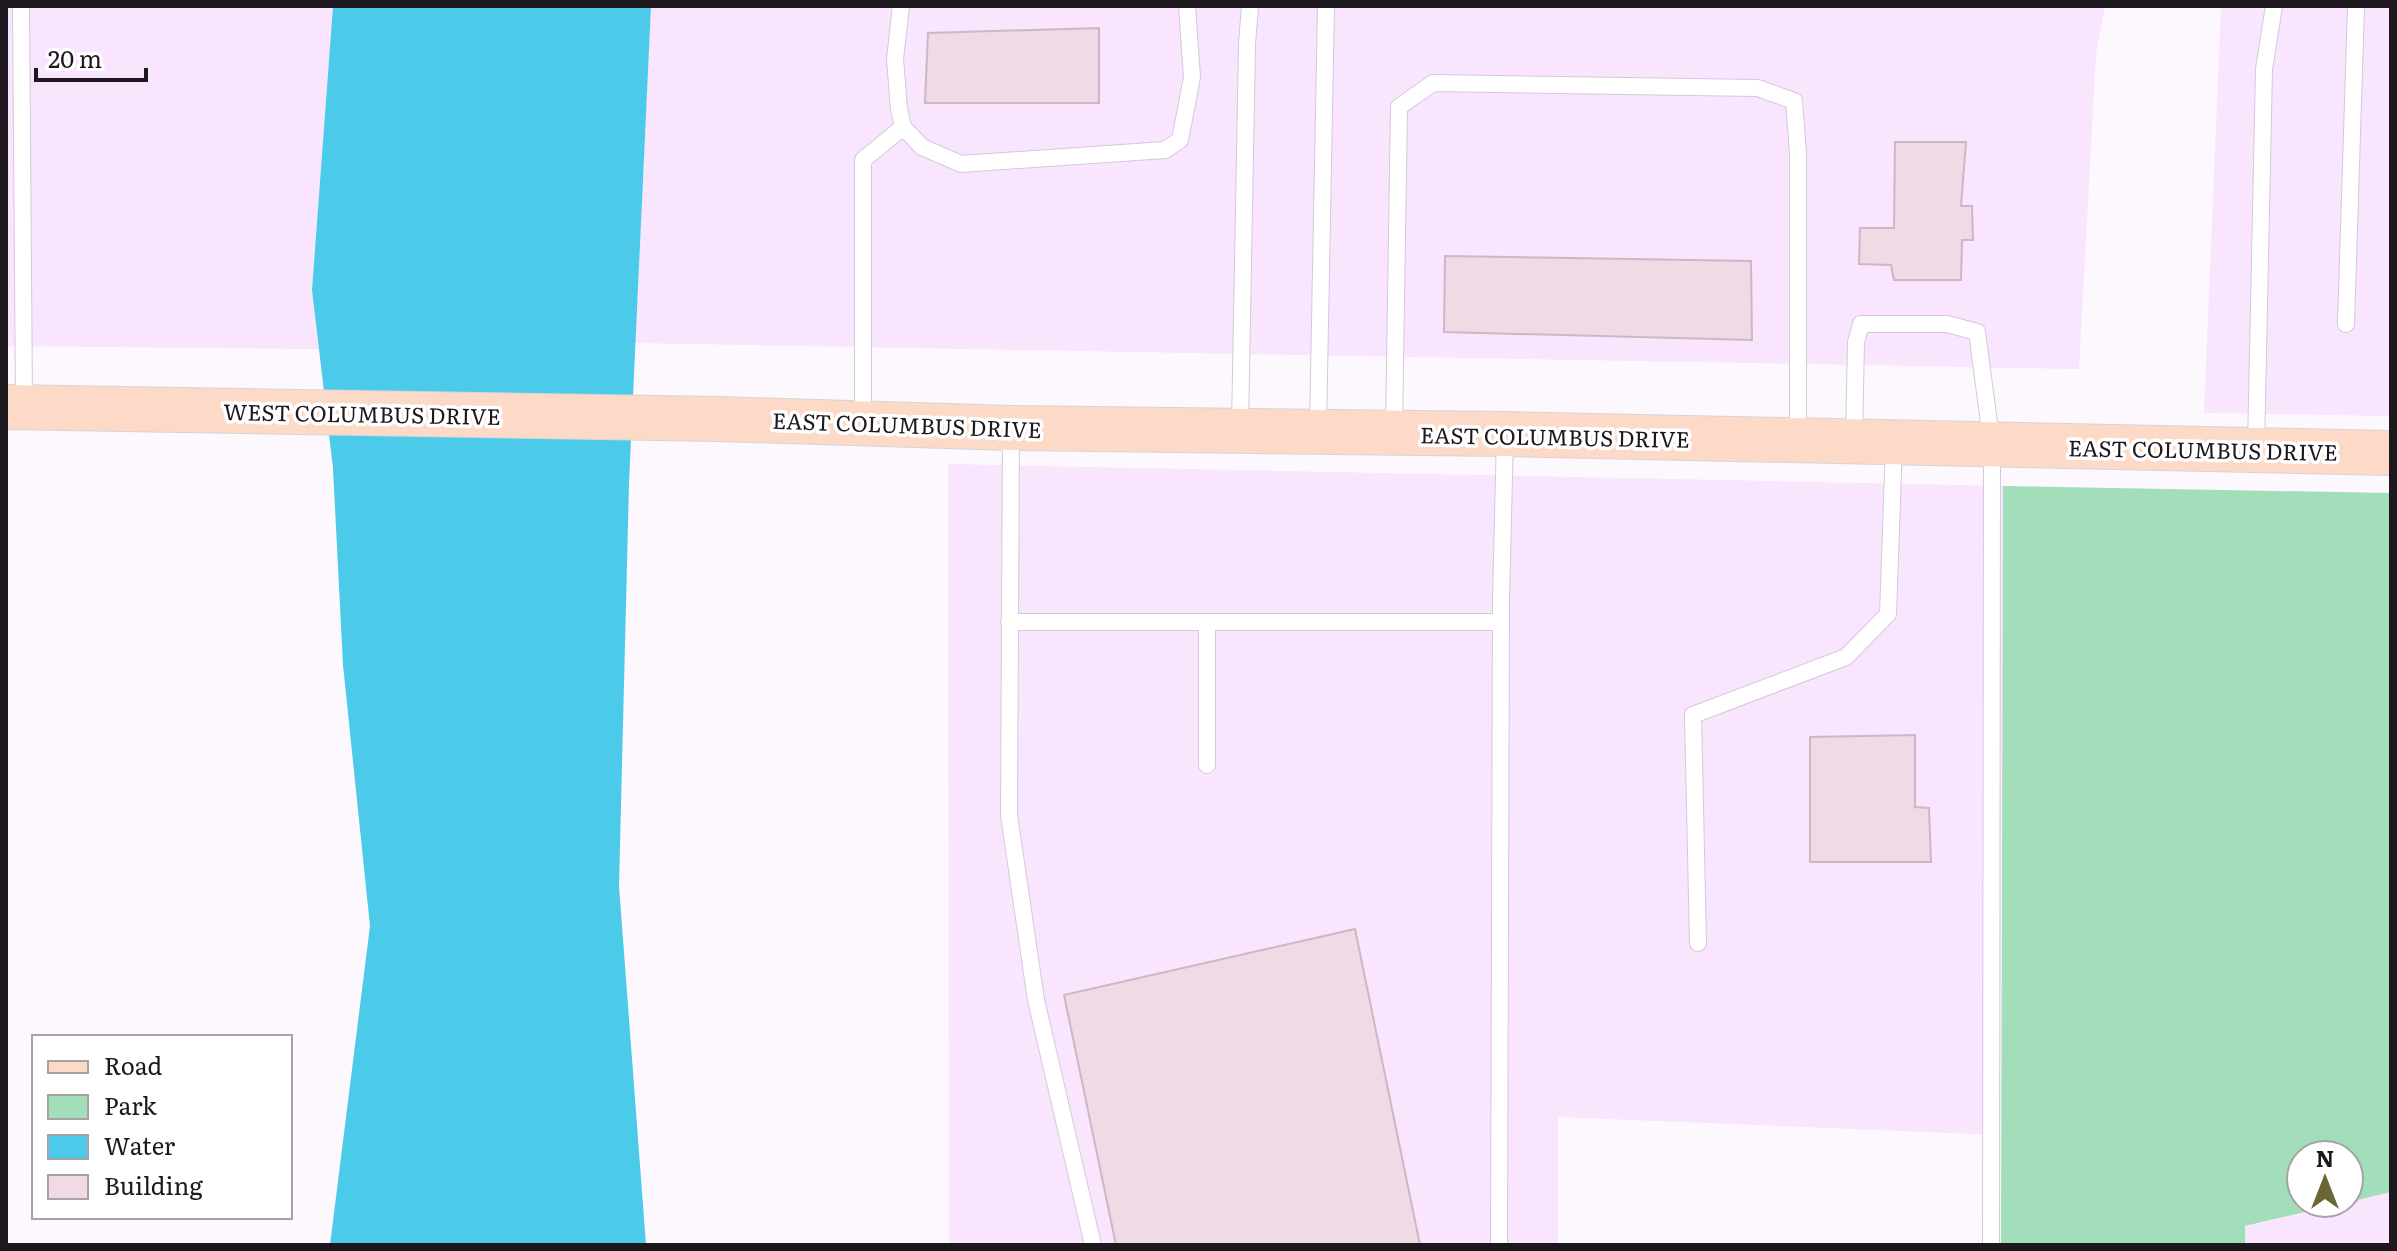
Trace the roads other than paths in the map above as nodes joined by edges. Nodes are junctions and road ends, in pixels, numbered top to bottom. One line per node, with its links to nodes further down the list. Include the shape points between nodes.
1 (21, 6): 10 (lane)
2 (901, 6): 8 (lane, via 895,59)
3 (1187, 6): 8 (lane, via 1192,77 1180,140 1165,150 961,164 922,147)
4 (1250, 6): 14 (lane)
5 (1326, 6): 15 (lane)
6 (2274, 6): 21 (lane, via 2264,69)
7 (2356, 6): 9 (lane)
8 (903, 127): 12 (lane, via 863,160)
9 (2346, 324)
10 (15, 407): 11 (main road, WEST COLUMBUS DRIVE)
11 (718, 419): 12 (main road, EAST COLUMBUS DRIVE)
12 (863, 424): 13 (main road, EAST COLUMBUS DRIVE)
13 (1011, 428): 14 (main road, EAST COLUMBUS DRIVE); 23 (lane)
14 (1240, 429): 15 (main road, EAST COLUMBUS DRIVE)
15 (1318, 431): 16 (main road, EAST COLUMBUS DRIVE)
16 (1394, 432): 17 (main road, EAST COLUMBUS DRIVE); 18 (lane, via 1399,107 1433,83 1758,88 1794,101)
17 (1506, 434): 18 (main road, EAST COLUMBUS DRIVE); 25 (lane)
18 (1798, 441): 19 (main road, EAST COLUMBUS DRIVE)
19 (1874, 442): 20 (main road, EAST COLUMBUS DRIVE); 20 (lane, via 1856,342 1861,324 1947,324 1977,332); 27 (lane, via 1888,614 1846,657 1693,715)
20 (1992, 445): 21 (main road, EAST COLUMBUS DRIVE); 30 (lane)
21 (2256, 450): 22 (main road, EAST COLUMBUS DRIVE)
22 (2391, 453)
23 (1009, 622): 24 (lane); 28 (lane, via 1009,815 1036,1000)
24 (1207, 622): 25 (lane); 26 (lane)
25 (1501, 622): 29 (lane)
26 (1207, 765)
27 (1698, 943)
28 (1093, 1245)
29 (1499, 1245)
30 (1991, 1245)

